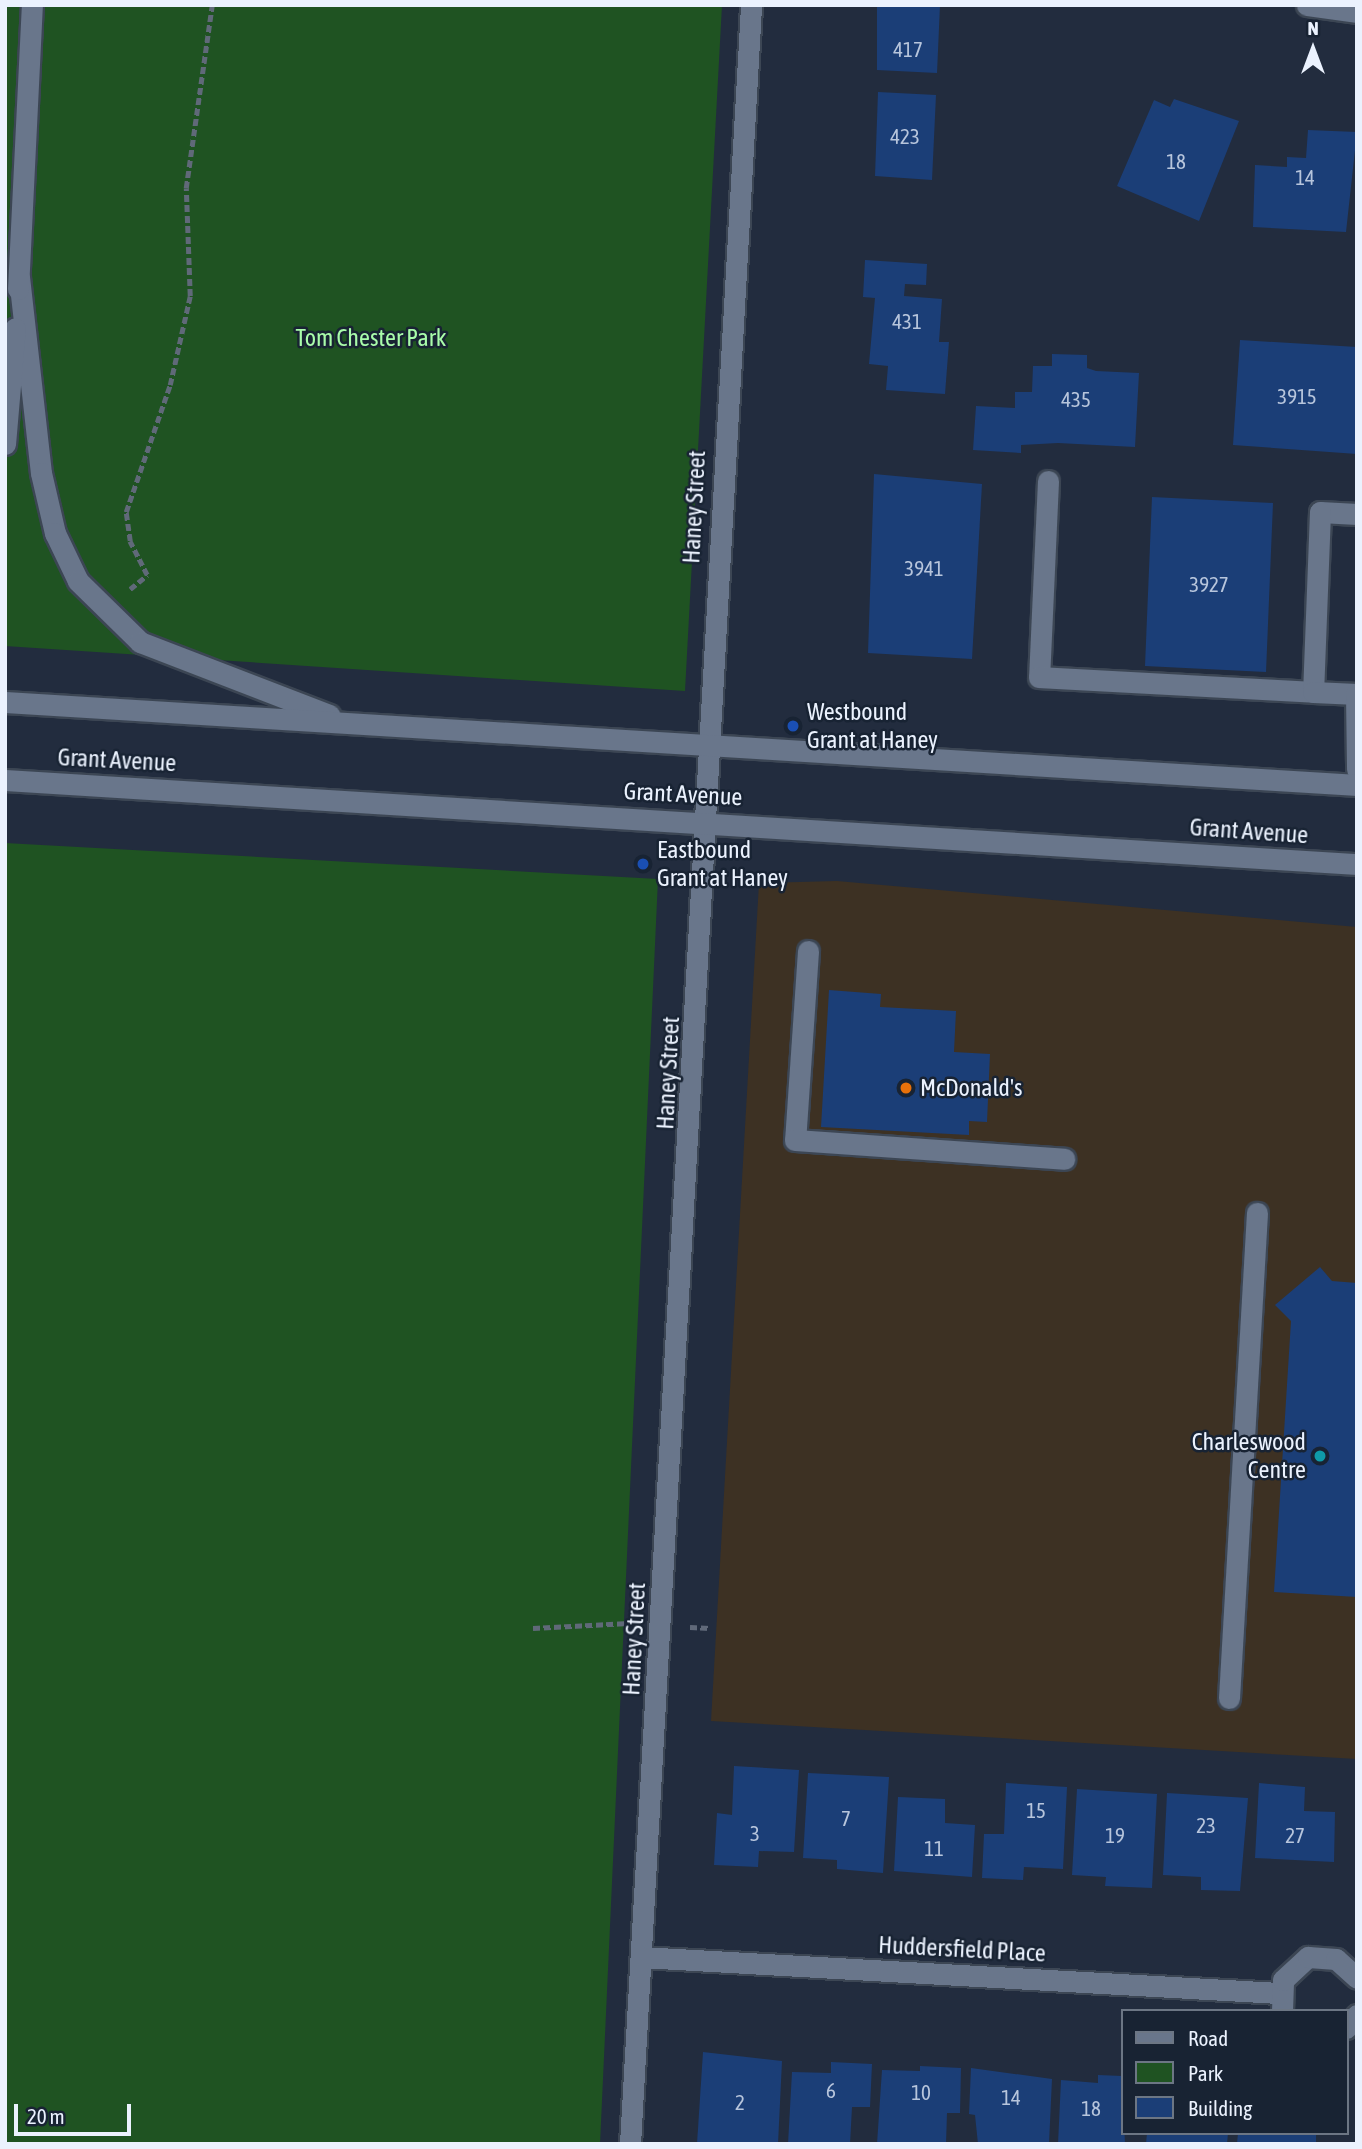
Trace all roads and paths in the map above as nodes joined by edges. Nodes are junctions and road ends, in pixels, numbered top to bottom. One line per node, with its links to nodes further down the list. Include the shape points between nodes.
1 (32, 5): 6 (main road)
2 (212, 5): 10 (path, via 186,188 190,296 170,385 126,512)
3 (751, 5): 15 (main road, Haney Street)
4 (1307, 5): 5 (main road)
5 (1357, 12)
6 (19, 277): 7 (main road); 14 (main road, via 41,473 55,533 78,581 140,642 197,670)
7 (5, 444)
8 (1048, 481): 11 (main road, via 1039,677)
9 (1357, 513): 11 (main road, via 1320,512)
10 (137, 555)
11 (1313, 692): 12 (main road)
12 (1357, 694): 16 (main road)
13 (5, 702): 14 (main road, Grant Avenue)
14 (354, 724): 15 (main road, Grant Avenue)
15 (708, 744): 18 (main road, Grant Avenue); 19 (main road, Haney Street)
16 (1357, 769)
17 (5, 780): 19 (main road, Grant Avenue)
18 (1357, 785)
19 (709, 822): 20 (main road, Grant Avenue); 24 (main road, Haney Street)
20 (1357, 864)
21 (807, 951): 22 (main road, via 795,1140)
22 (1064, 1159)
23 (1257, 1213): 27 (main road)
24 (661, 1626): 25 (path, via 597,1621); 26 (path); 28 (main road, Haney Street)
25 (533, 1628)
26 (710, 1628)
27 (1229, 1698)
28 (641, 1957): 30 (main road, Huddersfield Place); 31 (main road, Haney Street)
29 (1357, 1978): 30 (main road, Huddersfield Place, via 1336,1959 1308,1957 1291,1968)
30 (1281, 2002)
31 (630, 2144)

